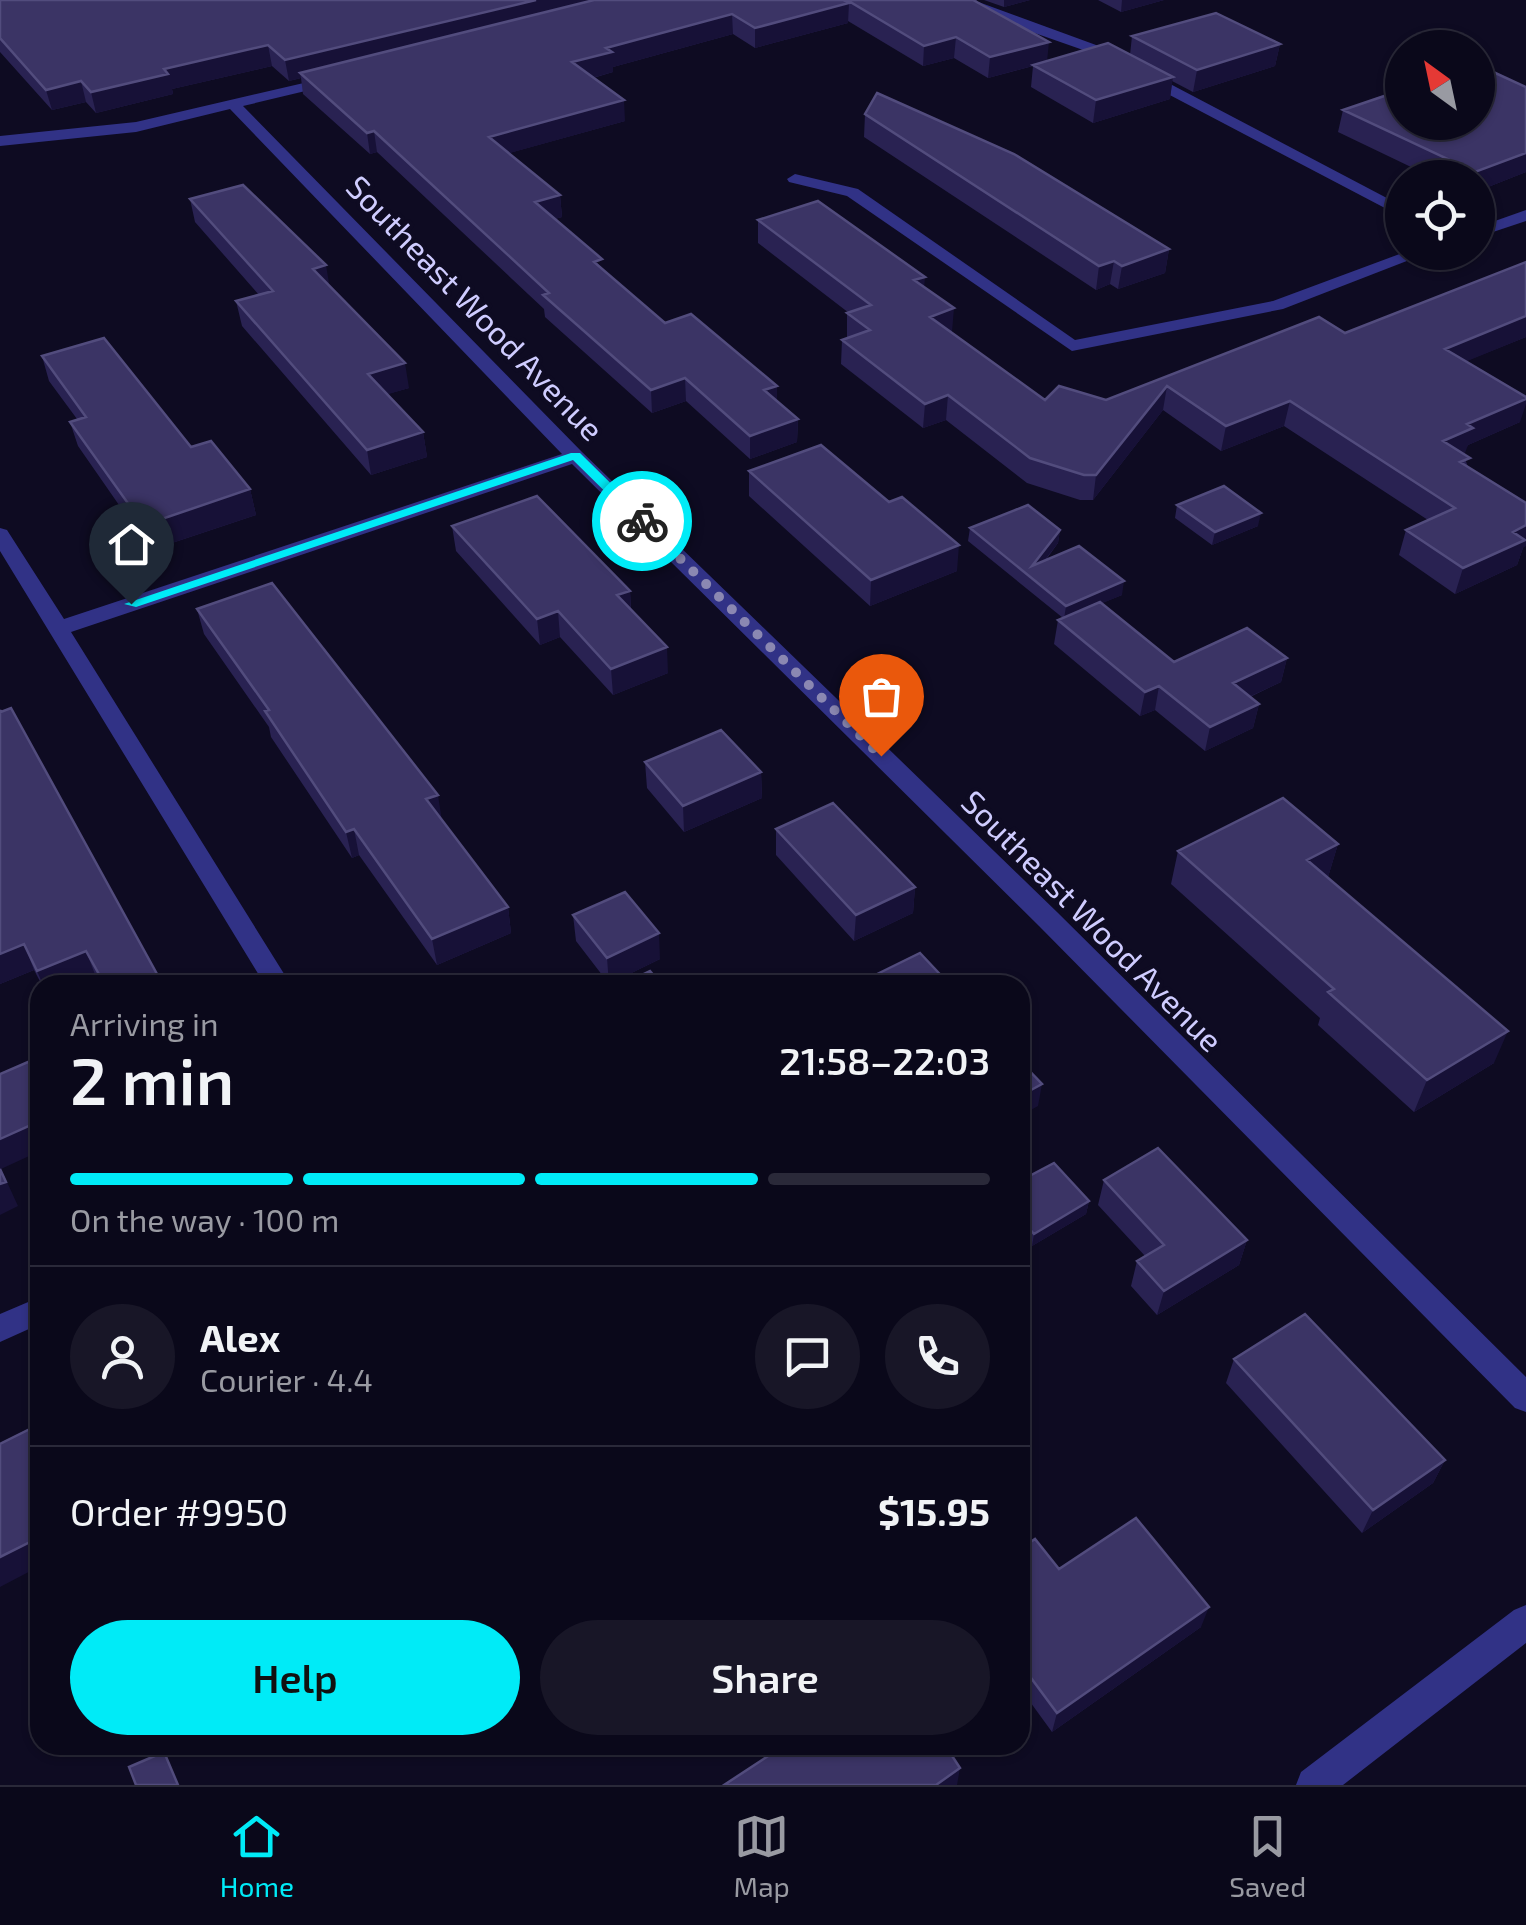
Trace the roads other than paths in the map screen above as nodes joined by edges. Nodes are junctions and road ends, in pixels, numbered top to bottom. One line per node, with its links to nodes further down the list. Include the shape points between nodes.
1 (962, 0): 6 (street, via 1091,48)
2 (348, 76): 3 (street)
3 (234, 105): 4 (street, via 90,134); 10 (street, Southeast Wood Avenue)
4 (0, 141)
5 (795, 179): 9 (street, via 852,192 1072,346 1277,305)
6 (1385, 203)
7 (1526, 215): 8 (street)
8 (1495, 226)
9 (1385, 266)
10 (575, 456): 12 (street); 16 (street, Southeast Wood Avenue)
11 (0, 534): 12 (street)
12 (57, 629): 13 (street)
13 (272, 975)
14 (30, 1315): 15 (street)
15 (0, 1329)
16 (1526, 1398)
17 (1526, 1622): 18 (street)
18 (1314, 1785)

